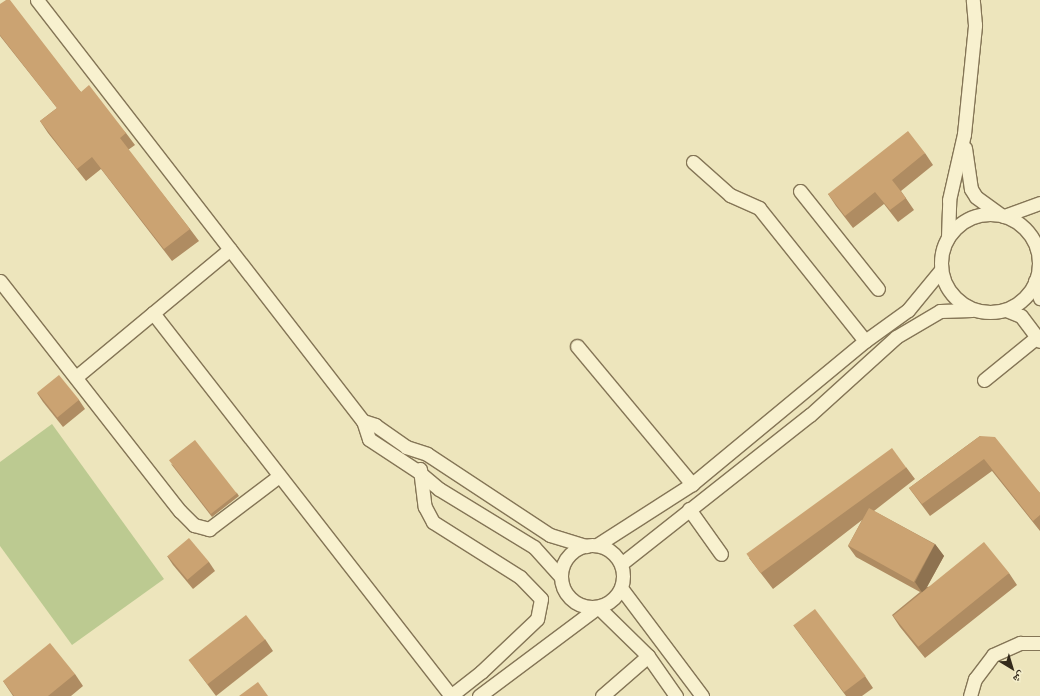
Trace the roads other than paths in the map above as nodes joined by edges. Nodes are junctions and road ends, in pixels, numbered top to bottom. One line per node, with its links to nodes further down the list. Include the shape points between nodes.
1 (37, 0): 9 (street)
2 (973, 0): 3 (street, via 975,26)
3 (964, 134): 7 (street, via 971,189 983,203); 8 (street, via 949,200)
4 (693, 162): 20 (street, via 730,195 759,208)
5 (800, 191): 14 (street)
6 (1040, 204): 7 (street)
7 (1002, 215): 8 (street, via 977,215 964,221); 10 (street, via 1017,222 1027,231)
8 (948, 237): 11 (street, via 940,257)
9 (230, 249): 18 (street); 24 (street)
10 (1039, 255): 13 (street)
11 (940, 271): 16 (street, via 951,295); 20 (street, via 908,310)
12 (0, 281): 22 (street)
13 (1035, 281): 15 (street); 17 (street, via 1024,299)
14 (878, 289)
15 (1040, 298)
16 (972, 310): 17 (street); 29 (street, via 940,311 896,338 810,415)
17 (1006, 310): 19 (street, via 1021,316)
18 (153, 313): 22 (street); 27 (street)
19 (1038, 339): 23 (street)
20 (865, 341): 28 (street)
21 (577, 346): 28 (street)
22 (76, 376): 27 (street, via 194,526 209,528)
23 (984, 380)
24 (363, 421): 25 (street, via 375,425 406,446); 26 (street, via 369,439)
25 (427, 454): 26 (street); 30 (street, via 550,535)
26 (419, 472): 33 (street, via 439,489 534,547); 39 (street, via 425,507 433,522 520,577 541,599 537,619)
27 (279, 476): 39 (street)
28 (692, 484): 30 (street)
29 (689, 509): 31 (street); 32 (street)
30 (591, 545): 32 (street, via 615,555); 33 (street, via 568,557)
31 (721, 554)
32 (621, 564): 34 (street, via 624,580)
33 (561, 577): 35 (street, via 568,596 577,603)
34 (621, 588): 35 (street, via 616,597); 42 (street)
35 (598, 607): 37 (street); 40 (street)
36 (1040, 643): 43 (street, via 1020,643 993,655 975,679)
37 (648, 656): 38 (street); 41 (street)
38 (610, 694)
39 (450, 696)
40 (479, 696)
41 (676, 696)
42 (702, 696)
43 (970, 696)

